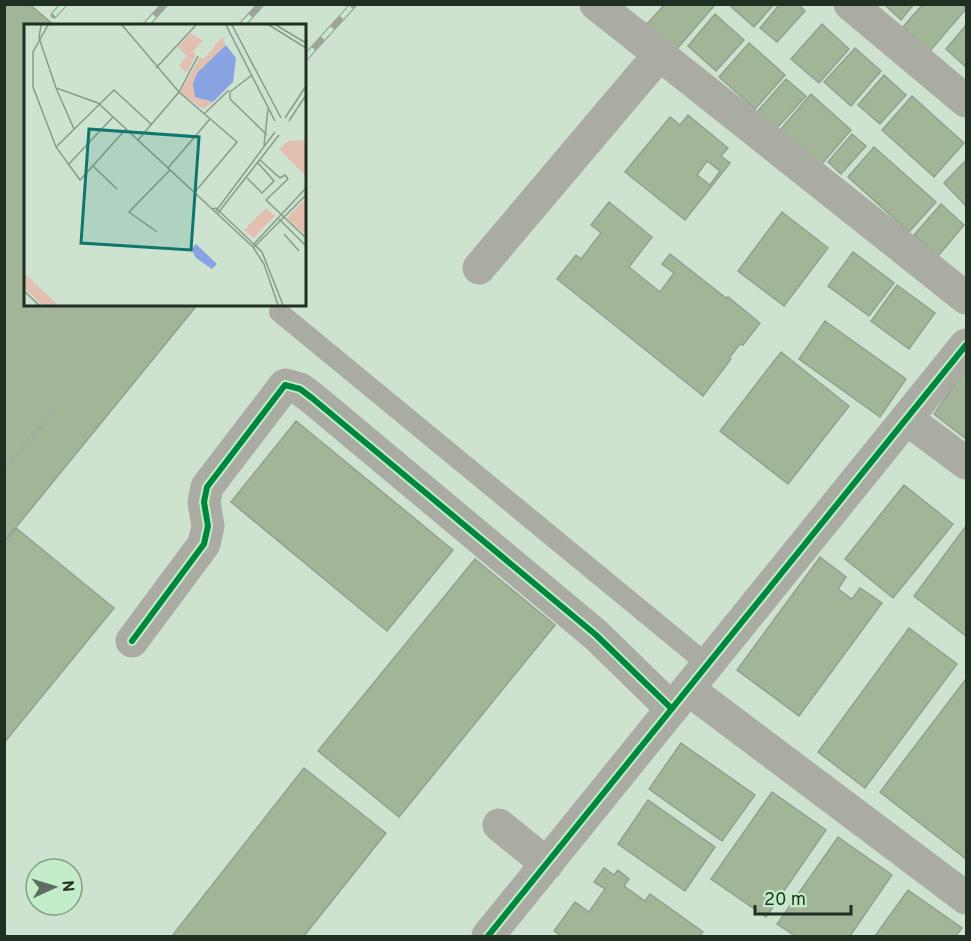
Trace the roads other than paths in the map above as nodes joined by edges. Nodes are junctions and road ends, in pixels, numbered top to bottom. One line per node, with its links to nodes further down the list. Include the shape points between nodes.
1 (596, 4): 3 (street)
2 (850, 4): 4 (street)
3 (659, 55): 5 (street); 6 (street)
4 (966, 101)
5 (480, 268)
6 (966, 298)
7 (279, 312): 12 (lane)
8 (966, 345): 9 (street)
9 (907, 419): 10 (street); 12 (street)
10 (966, 463)
11 (132, 641): 12 (street, via 204,544 208,526 204,502 207,487 285,385 312,398 596,635)
12 (689, 688): 14 (street); 15 (street)
13 (499, 825): 14 (street)
14 (547, 864): 16 (street)
15 (966, 898)
16 (492, 935)

